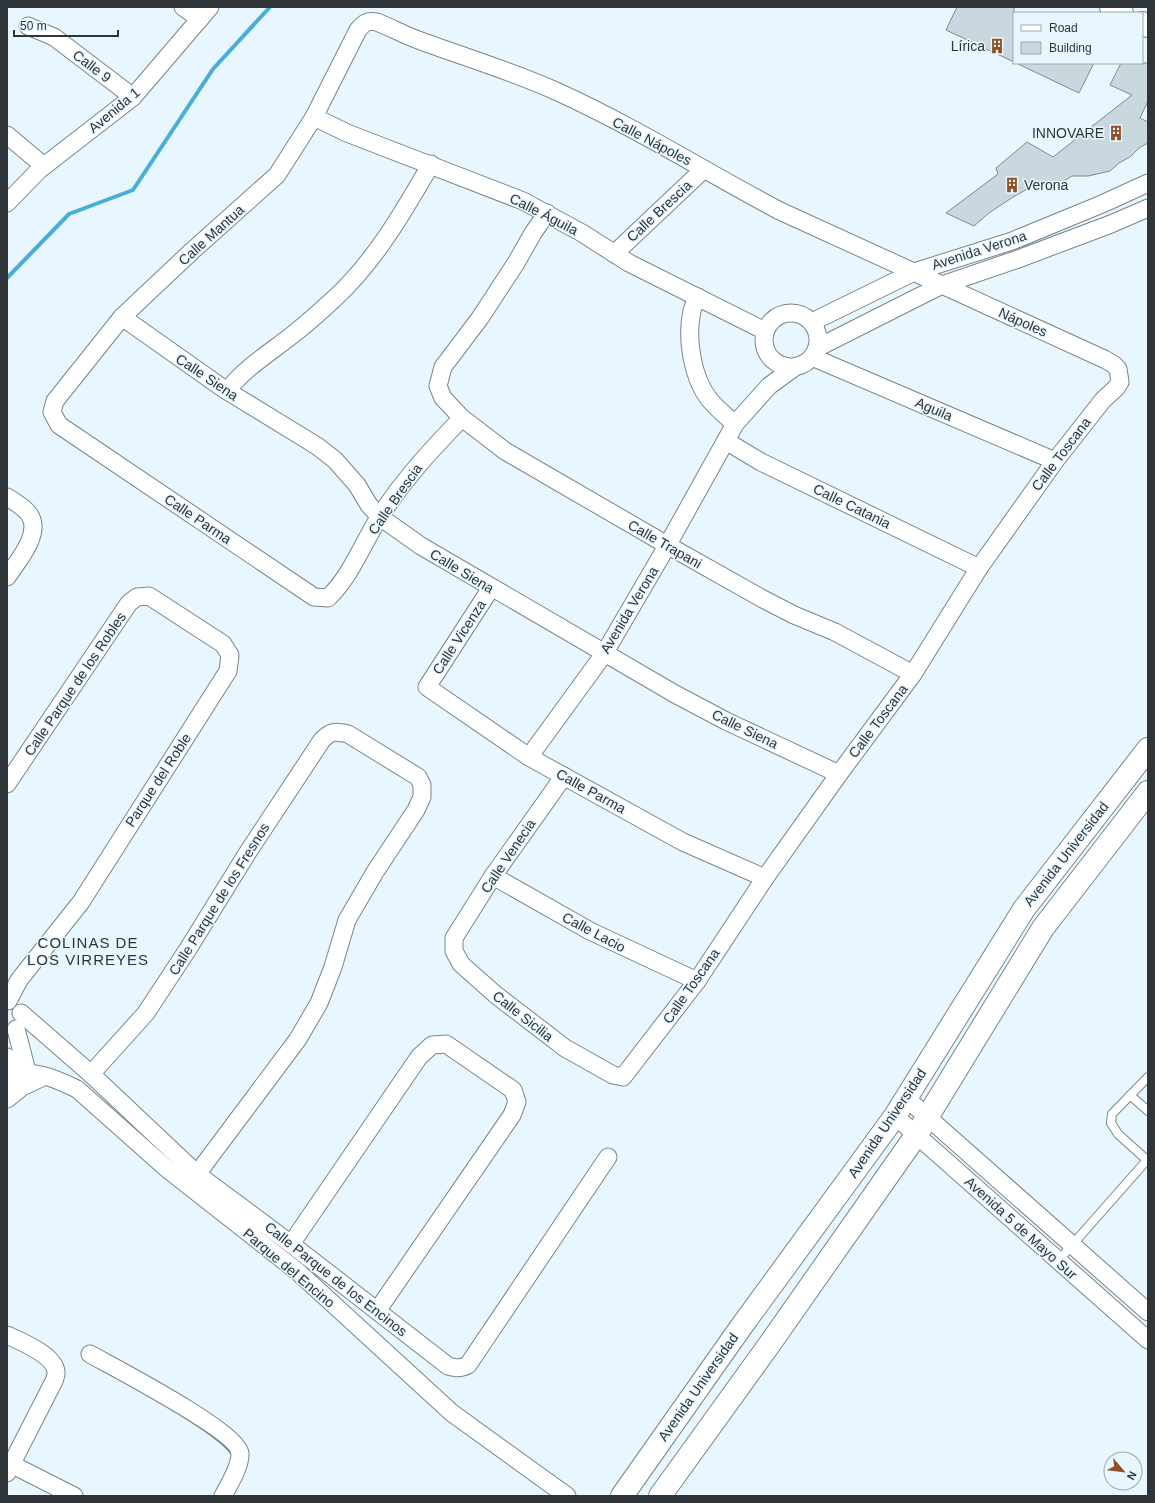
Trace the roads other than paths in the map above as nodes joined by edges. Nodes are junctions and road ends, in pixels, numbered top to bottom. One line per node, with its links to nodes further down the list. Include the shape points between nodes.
1 (184, 7): 4 (street)
2 (1111, 7): 3 (main road)
3 (1120, 12)
4 (205, 13): 7 (street, Avenida 1)
5 (28, 26): 7 (street, Calle 9, via 54,37)
6 (358, 30): 8 (street, Calle Mantua); 12 (street, Calle Nápoles, via 364,22 371,20 558,92 633,129)
7 (133, 97): 11 (street, Avenida 1)
8 (314, 117): 10 (street, Calle Águila, via 347,133); 25 (street, Calle Mantua, via 277,176)
9 (7, 135): 11 (street)
10 (431, 164): 17 (street, Calle Águila); 33 (street, via 390,232 357,274 337,296 240,376)
11 (44, 166): 14 (street, Avenida 1)
12 (704, 169): 20 (street, Calle Brescia); 22 (street, Calle Nápoles, via 780,211)
13 (1148, 183): 15 (street, Avenida Verona)
14 (7, 202)
15 (1102, 204): 18 (street); 19 (street, Avenida Verona)
16 (1148, 208): 18 (street, Avenida Verona)
17 (547, 213): 20 (street, Calle Águila); 34 (street, Calle Trapani, via 484,312 443,367 438,386 443,398)
18 (1111, 224): 21 (street, Avenida Verona)
19 (1012, 241): 21 (street); 22 (street, Avenida Verona)
20 (614, 254): 24 (street, Calle Águila)
21 (1018, 259): 23 (street, Avenida Verona)
22 (914, 272): 23 (street, Calle Nápoles); 26 (street, Avenida Verona)
23 (942, 285): 28 (street, Avenida Verona); 29 (street, Nápoles)
24 (698, 297): 27 (street, Calle Águila); 35 (street, via 692,310 690,331 695,371 713,404)
25 (122, 317): 33 (street, Calle Siena); 36 (street, Calle Mantua, via 55,400 52,412)
26 (812, 322): 27 (street, via 798,313 786,313 775,317); 28 (street, via 819,339)
27 (765, 331): 30 (street, via 765,349)
28 (815, 352): 31 (street); 38 (street, Aguila)
29 (1104, 359): 38 (street, Calle Toscana, via 1118,369 1120,382 1102,400)
30 (777, 363): 31 (street, via 785,367); 32 (street)
31 (795, 367): 32 (street, Avenida Verona)
32 (769, 386): 35 (street, Avenida Verona)
33 (227, 391): 40 (street, Calle Siena, via 317,446 335,460)
34 (462, 418): 40 (street, Calle Brescia, via 420,462); 41 (street, Calle Trapani, via 505,450)
35 (735, 424): 37 (street, Avenida Verona)
36 (59, 425): 44 (street, Calle Parma, via 314,597 328,598)
37 (726, 441): 41 (street, Avenida Verona); 42 (street, Calle Catania, via 761,462)
38 (1055, 461): 42 (street, Calle Toscana)
39 (7, 498): 43 (street, via 24,508 34,524 27,547)
40 (380, 517): 44 (street, Calle Brescia); 45 (street, Calle Siena, via 421,546)
41 (667, 546): 47 (street, Avenida Verona); 48 (street, Calle Trapani, via 763,599 835,632)
42 (979, 568): 48 (street, Calle Toscana)
43 (7, 577)
44 (339, 588)
45 (491, 588): 47 (street, Calle Siena); 49 (street, Calle Vicenza)
46 (129, 603): 54 (street, Calle Parque de los Robles); 60 (street, Parque del Roble, via 137,597 149,596 223,644 230,655 228,670 81,902 19,980)
47 (604, 654): 51 (street, Avenida Verona); 52 (street, Calle Siena, via 726,721)
48 (913, 674): 52 (street, Calle Toscana)
49 (427, 687): 51 (street, Calle Parma)
50 (1148, 749): 68 (main road, Avenida Universidad, via 1024,909)
51 (529, 756): 53 (street, Calle Parma)
52 (838, 774): 57 (street, Calle Toscana)
53 (564, 776): 56 (street, Calle Venecia); 57 (street, Calle Parma, via 682,842)
54 (7, 784)
55 (1148, 792): 70 (main road, Avenida Universidad, via 1043,928)
56 (493, 876): 58 (street, Calle Venecia); 59 (street, Calle Lacio, via 590,932)
57 (764, 878): 59 (street, Calle Toscana)
58 (454, 938): 64 (street, Calle Sicilia, via 454,950 461,964 496,995 565,1048)
59 (697, 981): 64 (street, Calle Toscana, via 628,1074 624,1077)
60 (8, 1001): 61 (street, Calle Parque de los Encinos, via 18,1008)
61 (15, 1025): 63 (street, Calle Parque de los Encinos); 66 (street)
62 (7, 1057): 66 (street)
63 (91, 1074): 73 (street, Calle Parque de los Encinos); 73 (street, Calle Parque de los Fresnos, via 146,1013 248,852 329,733 348,734 418,777 422,786 422,798 347,920 319,1003 298,1039)
64 (614, 1075)
65 (1148, 1077): 67 (lane)
66 (20, 1083): 85 (street, Parque del Encino, via 62,1081 77,1089 166,1168 297,1271 452,1413)
67 (1130, 1096): 69 (lane); 72 (lane, via 1112,1114 1111,1123 1118,1134)
68 (900, 1107): 70 (street, Avenida 5 de Mayo Sur); 86 (main road, Avenida Universidad, via 740,1327)
69 (1148, 1112)
70 (922, 1126): 75 (street, Avenida 5 de Mayo Sur); 76 (street, Avenida 5 de Mayo Sur); 87 (main road, Avenida Universidad)
71 (608, 1157): 77 (street, Calle Parque de los Encinos, via 468,1365 462,1368 448,1366)
72 (1148, 1161): 75 (lane)
73 (197, 1174): 74 (street, Calle Parque de los Encinos)
74 (291, 1244): 77 (street, Calle Parque de los Encinos); 77 (street, via 419,1057 432,1045 446,1044 513,1090 517,1102 512,1115)
75 (1071, 1245): 76 (lane); 78 (street, Avenida 5 de Mayo Sur)
76 (1058, 1261): 80 (street, Avenida 5 de Mayo Sur)
77 (377, 1311)
78 (1148, 1312)
79 (10, 1335): 82 (street, via 47,1356 54,1363 56,1372 54,1381)
80 (1148, 1340)
81 (90, 1354): 84 (street, via 196,1414 235,1443 240,1453 238,1465)
82 (8, 1466): 83 (street)
83 (74, 1496)
84 (222, 1496)
85 (567, 1496)
86 (622, 1496)
87 (660, 1496)

